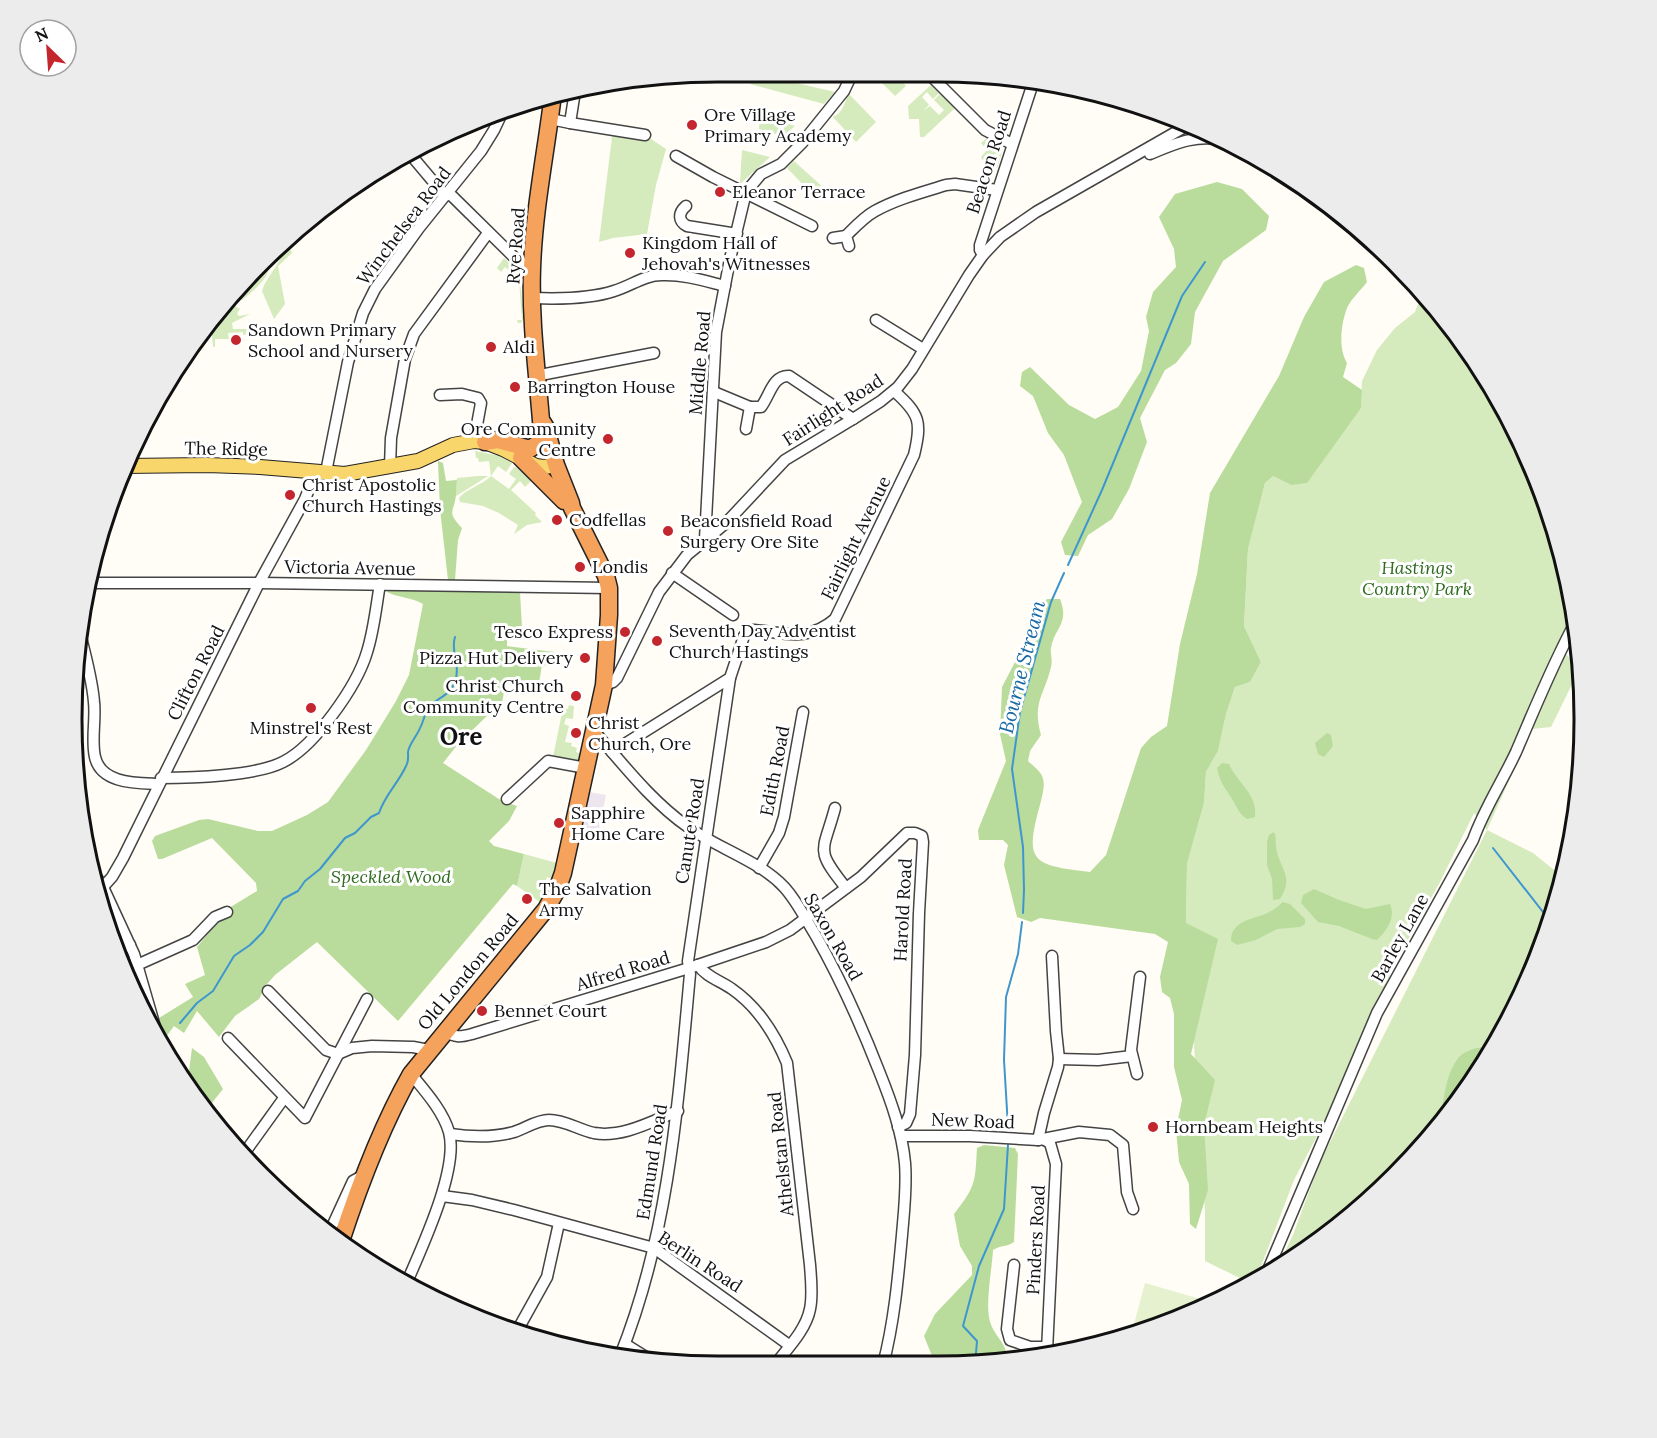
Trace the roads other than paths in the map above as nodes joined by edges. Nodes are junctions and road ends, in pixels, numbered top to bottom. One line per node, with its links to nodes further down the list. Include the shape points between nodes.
1 (848, 82): 17 (street, via 802,143 781,164 761,174)
2 (937, 82): 12 (street, via 985,130)
3 (1031, 90): 12 (street, Beacon Road)
4 (574, 100): 8 (street)
5 (552, 105): 6 (highway, Rye Road)
6 (550, 119): 8 (street); 25 (highway, Rye Road)
7 (497, 122): 18 (street, Winchelsea Road, via 481,151)
8 (570, 123): 10 (street)
9 (1180, 130): 15 (street, Fairlight Road)
10 (645, 135)
11 (1198, 138): 15 (street)
12 (1012, 144): 16 (street, Beacon Road)
13 (676, 156): 17 (street)
14 (415, 160): 18 (street)
15 (1124, 162): 24 (street, Fairlight Road, via 1036,212 1000,237)
16 (997, 190): 23 (street, via 955,184 931,189 873,212 848,241); 24 (street, Beacon Road, via 980,245)
17 (746, 192): 20 (street); 22 (street, Middle Road)
18 (447, 194): 21 (street); 44 (street, Winchelsea Road, via 375,289 363,313)
19 (686, 206): 22 (street, via 680,215 687,226)
20 (812, 226)
21 (488, 233): 25 (street, via 519,262); 43 (street, via 414,334 405,359)
22 (736, 234): 26 (street, Middle Road)
23 (833, 238)
24 (983, 255): 29 (street, Fairlight Road)
25 (532, 267): 27 (highway, Rye Road)
26 (725, 286): 27 (street, via 661,275 613,292); 33 (street, Middle Road, via 716,332)
27 (532, 298): 31 (highway, Rye Road)
28 (876, 320): 29 (street)
29 (923, 349): 32 (street, Fairlight Road)
30 (654, 353): 31 (street)
31 (536, 376): 38 (highway, Rye Road)
32 (894, 391): 36 (street, Fairlight Road); 53 (street, Fairlight Avenue, via 919,421 914,455 835,619 811,633)
33 (714, 392): 35 (street); 46 (street, Middle Road)
34 (440, 395): 39 (street, via 478,398)
35 (750, 408): 36 (street, via 761,407 781,375 789,376); 37 (street)
36 (853, 419): 46 (street, Fairlight Road, via 784,460)
37 (746, 429)
38 (542, 430): 39 (highway, via 540,442 530,449 498,440); 41 (highway, Rye Road)
39 (480, 442): 40 (main road); 43 (main road, via 459,443 417,461)
40 (521, 458): 41 (main road, via 536,466); 45 (highway)
41 (553, 465): 45 (highway, Old London Road)
42 (135, 466): 44 (main road, The Ridge, via 207,465)
43 (390, 467): 44 (main road, via 345,474)
44 (321, 472): 49 (street, Clifton Road)
45 (568, 504): 51 (highway, Old London Road, via 603,568)
46 (705, 539): 47 (street, Fairlight Road)
47 (672, 573): 52 (street); 57 (street, Fairlight Road, via 620,673)
48 (98, 583): 49 (street, Victoria Avenue)
49 (259, 583): 50 (street, Victoria Avenue); 62 (street, Clifton Road)
50 (380, 584): 51 (street, Victoria Avenue); 62 (street, via 368,652 360,671 308,745 268,768)
51 (609, 588): 57 (highway, Old London Road)
52 (734, 615)
53 (748, 631): 56 (street, Canute Road)
54 (1569, 634): 102 (street, Barley Lane, via 1473,840 1377,1013)
55 (86, 657): 62 (street, via 99,766 108,775 128,783)
56 (730, 678): 60 (street); 65 (street, Canute Road)
57 (604, 685): 59 (highway, Old London Road)
58 (803, 712): 66 (street, Edith Road, via 784,817)
59 (593, 730): 60 (street, Saxon Road); 61 (highway, Old London Road)
60 (612, 752): 65 (street, Saxon Road, via 664,809)
61 (586, 768): 63 (street, via 548,761); 81 (highway, Old London Road, via 557,890 546,909)
62 (159, 781): 67 (street, Clifton Road, via 123,858 112,877)
63 (507, 800)
64 (836, 808): 68 (street, via 837,823 822,848 827,865)
65 (706, 839): 66 (street, Saxon Road); 76 (street, Canute Road, via 687,961)
66 (759, 868): 71 (street, Saxon Road, via 783,886)
67 (103, 881)
68 (846, 888): 71 (street, Harold Road); 91 (street, Harold Road, via 907,833 922,836 914,1067 910,1114)
69 (109, 901): 72 (street)
70 (227, 912): 75 (street, via 215,916 185,945)
71 (806, 918): 76 (street, Alfred Road, via 766,942); 91 (street, Saxon Road, via 867,1038)
72 (130, 945): 73 (street); 75 (street)
73 (125, 947)
74 (1052, 956): 86 (street)
75 (137, 965): 78 (street)
76 (693, 967): 81 (street, Alfred Road, via 472,1034 459,1037); 90 (street, Edmund Road); 107 (street, Athelstan Road, via 750,1004 770,1028 786,1063 811,1298 804,1325)
77 (1140, 977): 85 (street)
78 (143, 989)
79 (268, 991): 84 (street, via 326,1050)
80 (367, 999): 84 (street)
81 (445, 1031): 83 (highway, Old London Road)
82 (228, 1038): 89 (street)
83 (429, 1050): 84 (street, via 372,1046); 87 (highway, Old London Road)
84 (338, 1054): 89 (street, via 305,1118)
85 (1132, 1056): 86 (street); 88 (street)
86 (1059, 1059): 93 (street)
87 (411, 1074): 92 (street); 95 (highway, Old London Road)
88 (1137, 1074)
89 (284, 1098): 94 (street)
90 (678, 1111): 92 (street, via 612,1133 597,1133 549,1120 488,1137); 101 (street, Edmund Road)
91 (900, 1132): 93 (street, New Road); 113 (street, via 905,1200 899,1270)
92 (450, 1134): 96 (street)
93 (1041, 1139): 97 (street, New Road, via 1079,1132 1110,1135 1123,1145 1127,1192); 108 (street, Pinders Road, via 1050,1143 1054,1151 1056,1172)
94 (248, 1148)
95 (363, 1176): 99 (street, Old London Road, via 352,1181); 100 (highway, Old London Road)
96 (442, 1196): 98 (street, Berlin Road); 104 (street)
97 (1133, 1209)
98 (559, 1223): 101 (street, Berlin Road); 105 (street, via 547,1277)
99 (333, 1225)
100 (344, 1233)
101 (654, 1248): 106 (street, Edmund Road); 107 (street, Berlin Road)
102 (1272, 1260)
103 (1014, 1265): 110 (street, Pinders Road, via 1007,1329 1010,1340)
104 (410, 1275)
105 (520, 1324)
106 (625, 1344): 109 (street, Edmund Road); 111 (street)
107 (789, 1345): 112 (street, Athelstan Road)
108 (1047, 1346)
109 (623, 1348)
110 (1035, 1348)
111 (634, 1350)
112 (781, 1356)
113 (885, 1356)

